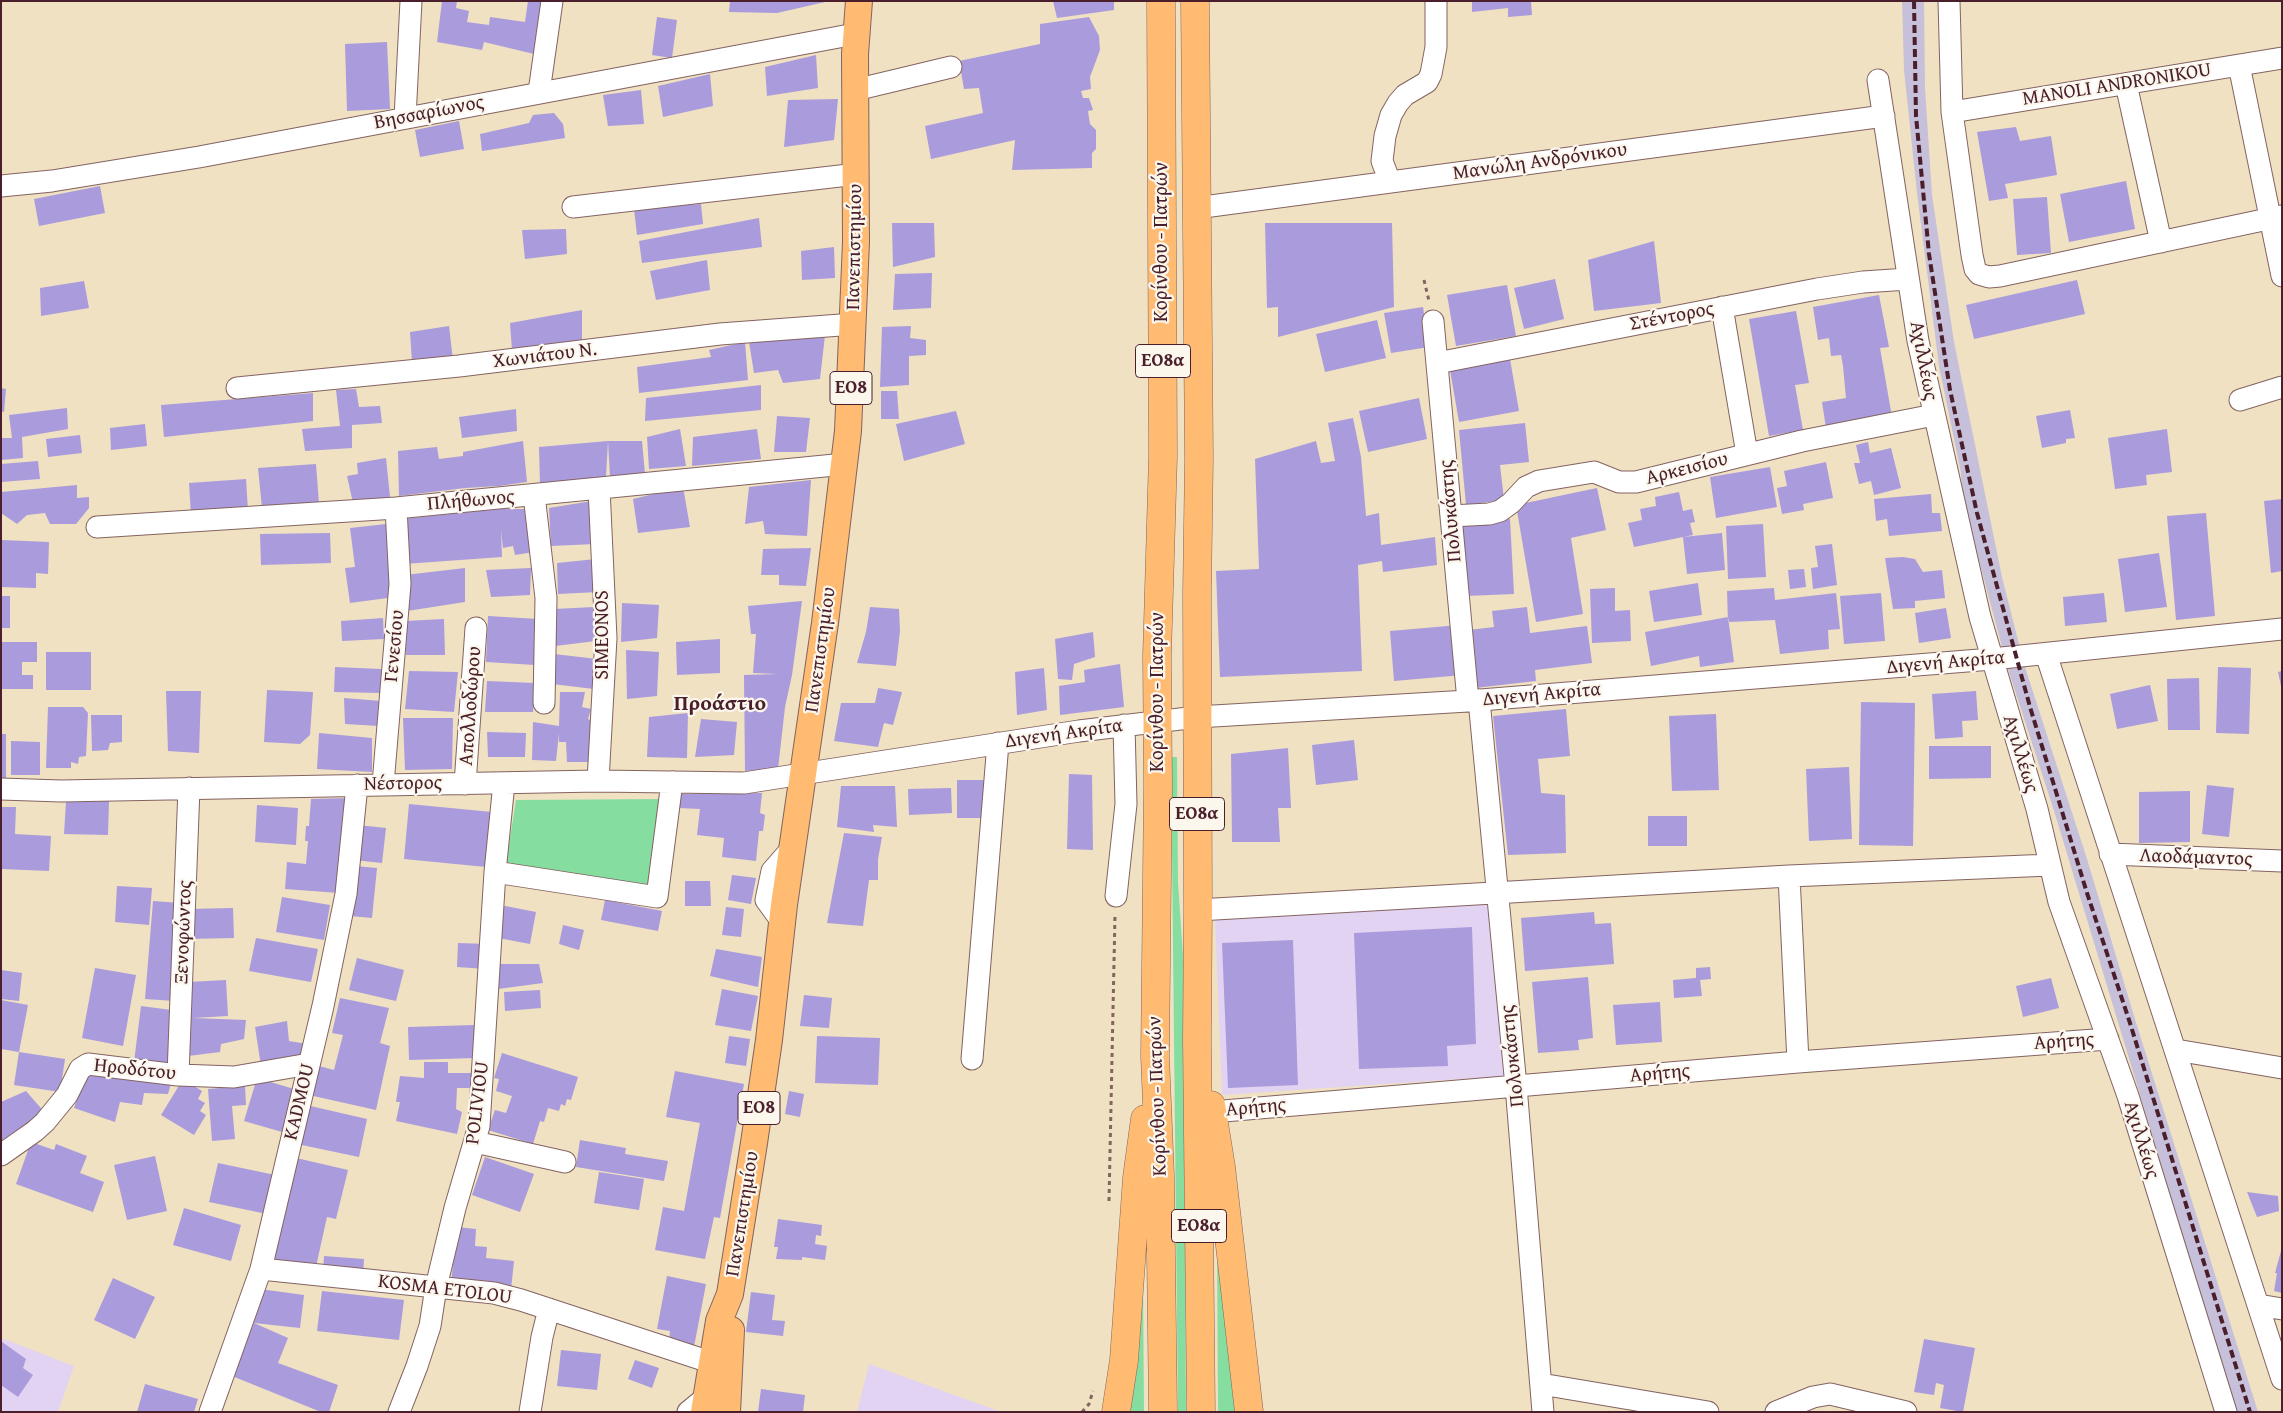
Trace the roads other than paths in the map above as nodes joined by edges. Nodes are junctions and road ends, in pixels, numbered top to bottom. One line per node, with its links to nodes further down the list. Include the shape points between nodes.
1 (411, 1): 18 (street)
2 (552, 1): 15 (street)
3 (859, 1): 8 (main road, Πανεπιστημίου / ΕΟ8)
4 (1161, 1): 50 (highway, Κορίνθου - Πατρών / ΕΟ8α, via 1163,456)
5 (1436, 1): 20 (street, via 1437,42 1431,74 1427,82 1398,103 1385,136 1382,162)
6 (1949, 1): 16 (street)
7 (1198, 7): 23 (highway, Κορίνθου - Πατρών / ΕΟ8α)
8 (855, 34): 14 (main road, Πανεπιστημίου / ΕΟ8); 15 (street, Βησσαρίωνος, via 700,65)
9 (2282, 58): 10 (street, MANOLI ANDRONIKOU)
10 (2239, 65): 13 (street, MANOLI ANDRONIKOU); 24 (street)
11 (950, 67): 14 (street)
12 (1878, 80): 17 (street, Αχιλλέως)
13 (2126, 84): 16 (street, MANOLI ANDRONIKOU); 25 (street)
14 (855, 90): 19 (main road, Πανεπιστημίου / ΕΟ8)
15 (539, 92): 18 (street, Βησσαρίωνος)
16 (1952, 112): 25 (street, via 1974,267 1979,274 2000,276)
17 (1884, 116): 20 (street, Μανώλη Ανδρόνικου); 27 (street, Αχιλλέως)
18 (405, 118): 21 (street, Βησσαρίωνος, via 198,157)
19 (857, 174): 22 (street); 30 (main road, Πανεπιστημίου / ΕΟ8)
20 (1390, 182): 23 (street, Μανώλη Ανδρόνικου)
21 (1, 186)
22 (573, 207)
23 (1196, 208): 49 (highway, Κορίνθου - Πατρών / ΕΟ8α, via 1199,458)
24 (2276, 217): 25 (street); 26 (street)
25 (2161, 242)
26 (2282, 276)
27 (1908, 279): 28 (street, Στέντορος, via 1849,284); 35 (street, Αχιλλέως)
28 (1722, 307): 31 (street, Στέντορος); 36 (street)
29 (1433, 321): 31 (street, Πολυκάστης)
30 (854, 324): 33 (street, Χωνιάτου Ν., via 720,334 459,366); 37 (main road, Πανεπιστημίου / ΕΟ8)
31 (1437, 362): 41 (street, Πολυκάστης)
32 (2282, 387): 34 (street)
33 (236, 388)
34 (2240, 400)
35 (1934, 416): 36 (street, Αρκεισίου); 46 (street, Αχιλλέως)
36 (1747, 454): 41 (street, Αρκεισίου, via 1631,482 1620,482 1594,472 1539,481 1526,487 1500,511)
37 (844, 464): 38 (street, Πλήθωνος); 53 (main road, Πανεπιστημίου / ΕΟ8)
38 (598, 488): 39 (street, Πλήθωνος); 54 (street, SIMEONOS, via 606,638)
39 (534, 495): 40 (street, Πλήθωνος); 48 (street, via 546,598)
40 (396, 508): 42 (street, Πλήθωνος); 57 (street, Γενεσίου, via 400,584)
41 (1451, 516): 47 (street, Πολυκάστης)
42 (97, 527)
43 (476, 628): 58 (street, Απολλοδώρου)
44 (2282, 629): 45 (street, Διγενή Ακρίτα)
45 (2046, 654): 46 (street, Διγενή Ακρίτα); 62 (street)
46 (1992, 659): 47 (street, Διγενή Ακρίτα); 64 (street, Αχιλλέως, via 2037,809)
47 (1474, 700): 49 (street, Διγενή Ακρίτα); 67 (street, Πολυκάστης)
48 (544, 703)
49 (1196, 717): 50 (street, Διγενή Ακρίτα); 69 (highway, Κορίνθου - Πατρών / ΕΟ8α)
50 (1157, 721): 51 (street, Διγενή Ακρίτα); 73 (highway, Κορίνθου - Πατρών / ΕΟ8α)
51 (1124, 725): 52 (street, Διγενή Ακρίτα); 68 (street, via 1126,804)
52 (998, 743): 53 (street, Διγενή Ακρίτα); 74 (street)
53 (804, 772): 55 (street, Νέστορος, via 744,783); 86 (main road, Πανεπιστημίου / ΕΟ8, via 769,1040)
54 (598, 781): 55 (street, Νέστορος); 56 (street, Νέστορος)
55 (672, 782): 65 (street, via 658,897)
56 (504, 783): 58 (street, Νέστορος); 65 (street, POLIVIOU)
57 (383, 784): 58 (street, Νέστορος); 59 (street, Νέστορος)
58 (465, 784)
59 (357, 785): 60 (street, Νέστορος); 76 (street, KADMOU, via 346,894)
60 (189, 788): 61 (street, Νέστορος); 78 (street, Ξενοφώντος)
61 (1, 789)
62 (2110, 854): 63 (street, Λαοδάμαντος); 72 (street)
63 (2282, 861)
64 (2050, 865): 66 (street); 70 (street, Αχιλλέως, via 2059,902)
65 (495, 872): 81 (street, POLIVIOU, via 479,1126)
66 (1789, 876): 67 (street); 75 (street)
67 (1497, 893): 69 (street); 79 (street, Πολυκάστης)
68 (1116, 896)
69 (1198, 910): 71 (highway, Κορίνθου - Πατρών / ΕΟ8α)
70 (2108, 1039): 75 (street, Αρήτης); 106 (street, Αχιλλέως)
71 (1197, 1040): 80 (highway); 100 (highway, Κορίνθου - Πατρών / ΕΟ8α)
72 (2176, 1050): 77 (street); 87 (street)
73 (1155, 1056): 98 (highway, via 1137,1178 1124,1360); 99 (highway, Κορίνθου - Πατρών / ΕΟ8α, via 1160,1175)
74 (972, 1059)
75 (1798, 1062): 79 (street, Αρήτης)
76 (309, 1064): 78 (street, Ηροδότου, via 234,1077); 84 (street, KADMOU)
77 (2282, 1068)
78 (178, 1075): 82 (street, Ηροδότου, via 91,1063 85,1065 45,1122)
79 (1516, 1086): 80 (street, Αρήτης); 92 (street, Πολυκάστης)
80 (1212, 1112): 101 (highway)
81 (475, 1142): 83 (street); 85 (street, POLIVIOU)
82 (1, 1155)
83 (564, 1162)
84 (261, 1269): 85 (street, KOSMA ETOLOU); 94 (street, KADMOU)
85 (436, 1287): 89 (street, KOSMA ETOLOU, via 494,1294); 95 (street, POLIVIOU, via 430,1326)
86 (730, 1294): 90 (main road, Πανεπιστημίου / ΕΟ8, via 719,1321); 97 (main road, Πανεπιστημίου / ΕΟ8)
87 (2258, 1305): 88 (street); 91 (street)
88 (2282, 1309)
89 (549, 1310): 90 (street, KOSMA ETOLOU); 96 (street)
90 (710, 1362): 93 (main road, Πανεπιστημίου / ΕΟ8)
91 (2282, 1379)
92 (1541, 1384): 102 (street, Πολυκάστης); 103 (street)
93 (699, 1407)
94 (210, 1412)
95 (398, 1412)
96 (530, 1412)
97 (727, 1412)
98 (1116, 1412)
99 (1162, 1412)
100 (1201, 1412)
101 (1249, 1412)
102 (1543, 1412)
103 (1708, 1412)
104 (1776, 1412): 105 (street, via 1813,1396 1830,1394)
105 (1906, 1412)
106 (2226, 1412)

